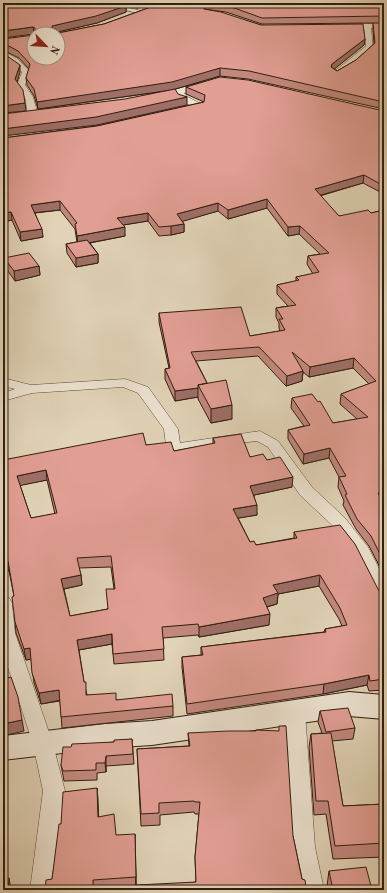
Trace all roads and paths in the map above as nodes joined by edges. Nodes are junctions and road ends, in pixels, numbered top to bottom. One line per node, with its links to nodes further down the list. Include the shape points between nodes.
1 (99, 3): 3 (street)
2 (154, 8): 3 (street)
3 (142, 12): 4 (street)
4 (124, 19)
5 (336, 26): 6 (street)
6 (367, 26): 7 (street); 9 (street, via 370,48)
7 (384, 26)
8 (3, 53): 14 (street, via 26,72 21,85 30,97)
9 (336, 74)
10 (216, 82): 11 (street)
11 (179, 92): 12 (street); 13 (street, via 182,98 201,106)
12 (146, 98)
13 (174, 113)
14 (33, 115)
15 (3, 382): 16 (street)
16 (32, 389): 17 (street); 18 (street, via 126,383 143,390 171,429 173,446 176,448 260,436 273,444 306,491 339,522 362,550)
17 (3, 397)
18 (384, 595)
19 (3, 603): 22 (street, via 6,633)
20 (384, 706): 21 (street, via 349,704)
21 (295, 713): 22 (street, via 152,733); 25 (street, via 304,847)
22 (43, 744): 23 (street); 24 (street, via 54,791)
23 (3, 748)
24 (41, 890)
25 (313, 890)

